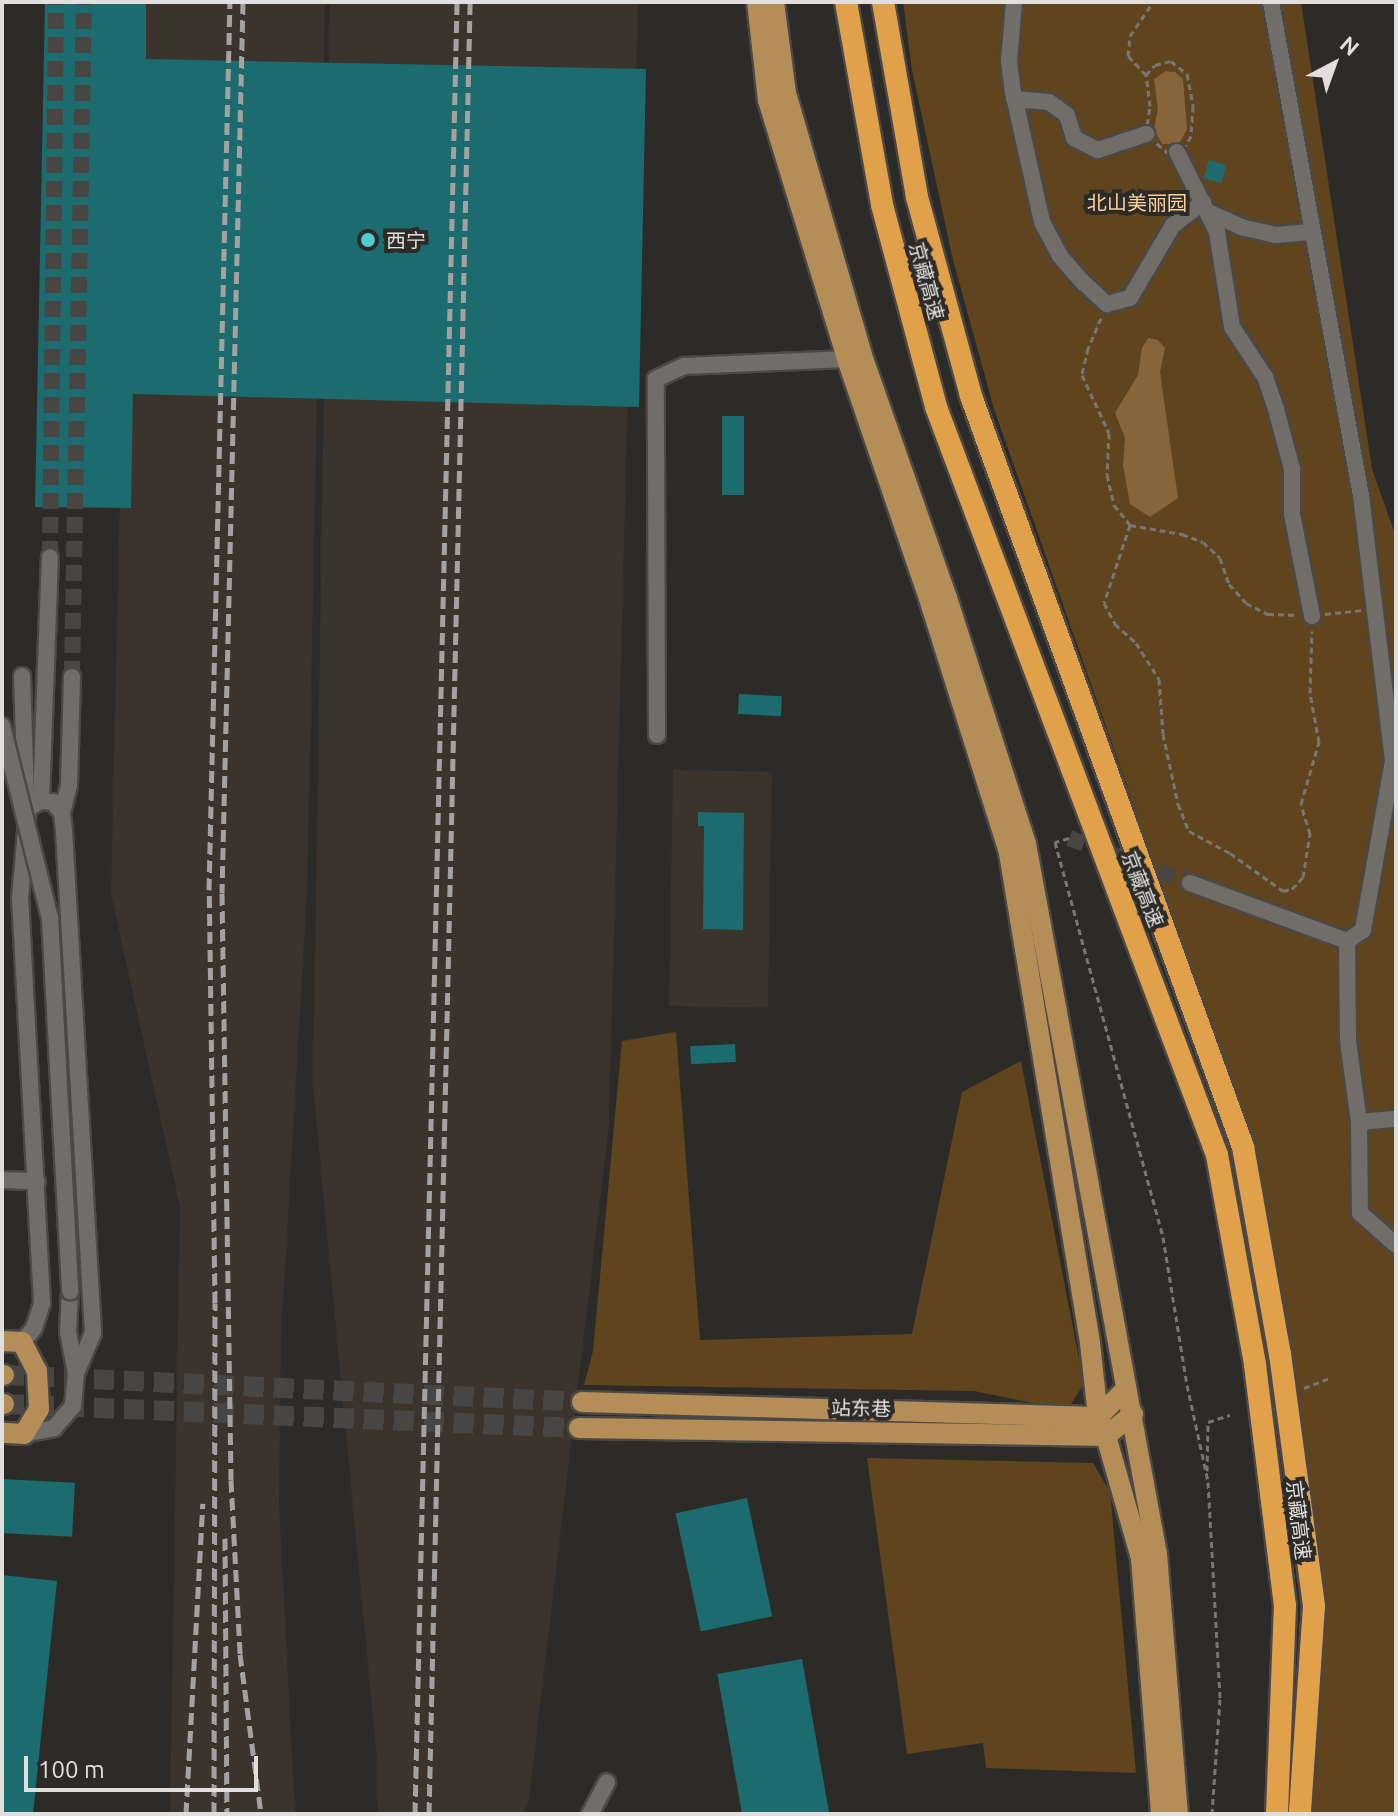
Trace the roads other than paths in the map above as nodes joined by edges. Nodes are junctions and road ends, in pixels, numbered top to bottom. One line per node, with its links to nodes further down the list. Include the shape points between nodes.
1 (757, 2): 12 (main road, via 768,100)
2 (774, 2): 30 (main road, via 786,93 864,361 1026,844)
3 (846, 2): 41 (highway, 京藏高速, via 882,205 936,407 1217,1155 1255,1365 1285,1605)
4 (883, 2): 42 (highway, 京藏高速, via 917,197 971,396 1243,1147 1280,1354 1314,1606)
5 (1014, 2): 7 (street, via 1009,61)
6 (1271, 2): 11 (street)
7 (1014, 99): 8 (street, via 1049,102 1067,115 1074,138 1098,150); 10 (street, via 1042,222 1060,256 1107,304 1130,298 1173,225)
8 (1146, 134)
9 (1177, 152): 10 (street)
10 (1205, 207): 11 (street, via 1241,227 1276,235); 14 (street, via 1217,232 1232,327 1265,377 1292,469 1292,514)
11 (1313, 232): 22 (street, via 1361,496 1393,761 1363,930)
12 (847, 359): 18 (street, via 684,366 656,379); 33 (main road, via 1009,853)
13 (50, 557): 19 (street)
14 (1312, 616)
15 (22, 676): 19 (street, via 24,785)
16 (72, 677): 20 (street, via 69,785)
17 (2, 726): 29 (street, bridge, via 50,918 68,1332)
18 (657, 735)
19 (35, 805): 20 (street, via 53,802); 26 (street, via 20,898)
20 (62, 813): 29 (street, via 93,1333)
21 (1190, 883): 22 (street)
22 (1347, 941): 24 (street, via 1348,1041)
23 (1396, 1119): 24 (street)
24 (1359, 1122): 27 (street, via 1360,1213)
25 (2, 1180): 26 (street)
26 (37, 1181): 28 (street, via 42,1303 34,1328)
27 (1396, 1245)
28 (12, 1341): 36 (main road, via 37,1371 39,1409)
29 (76, 1373): 36 (street, via 73,1406 54,1428)
30 (1126, 1389): 32 (main road); 33 (main road)
31 (582, 1402): 33 (main road, 站东巷)
32 (1133, 1414): 33 (main road); 40 (main road, via 1157,1554)
33 (1102, 1427): 34 (main road, 站东巷); 39 (main road, via 1141,1558)
34 (579, 1428)
35 (2, 1433): 36 (main road)
36 (24, 1434)
37 (607, 1782): 38 (street)
38 (590, 1814)
39 (1161, 1814)
40 (1178, 1814)
41 (1277, 1814)
42 (1300, 1814)

